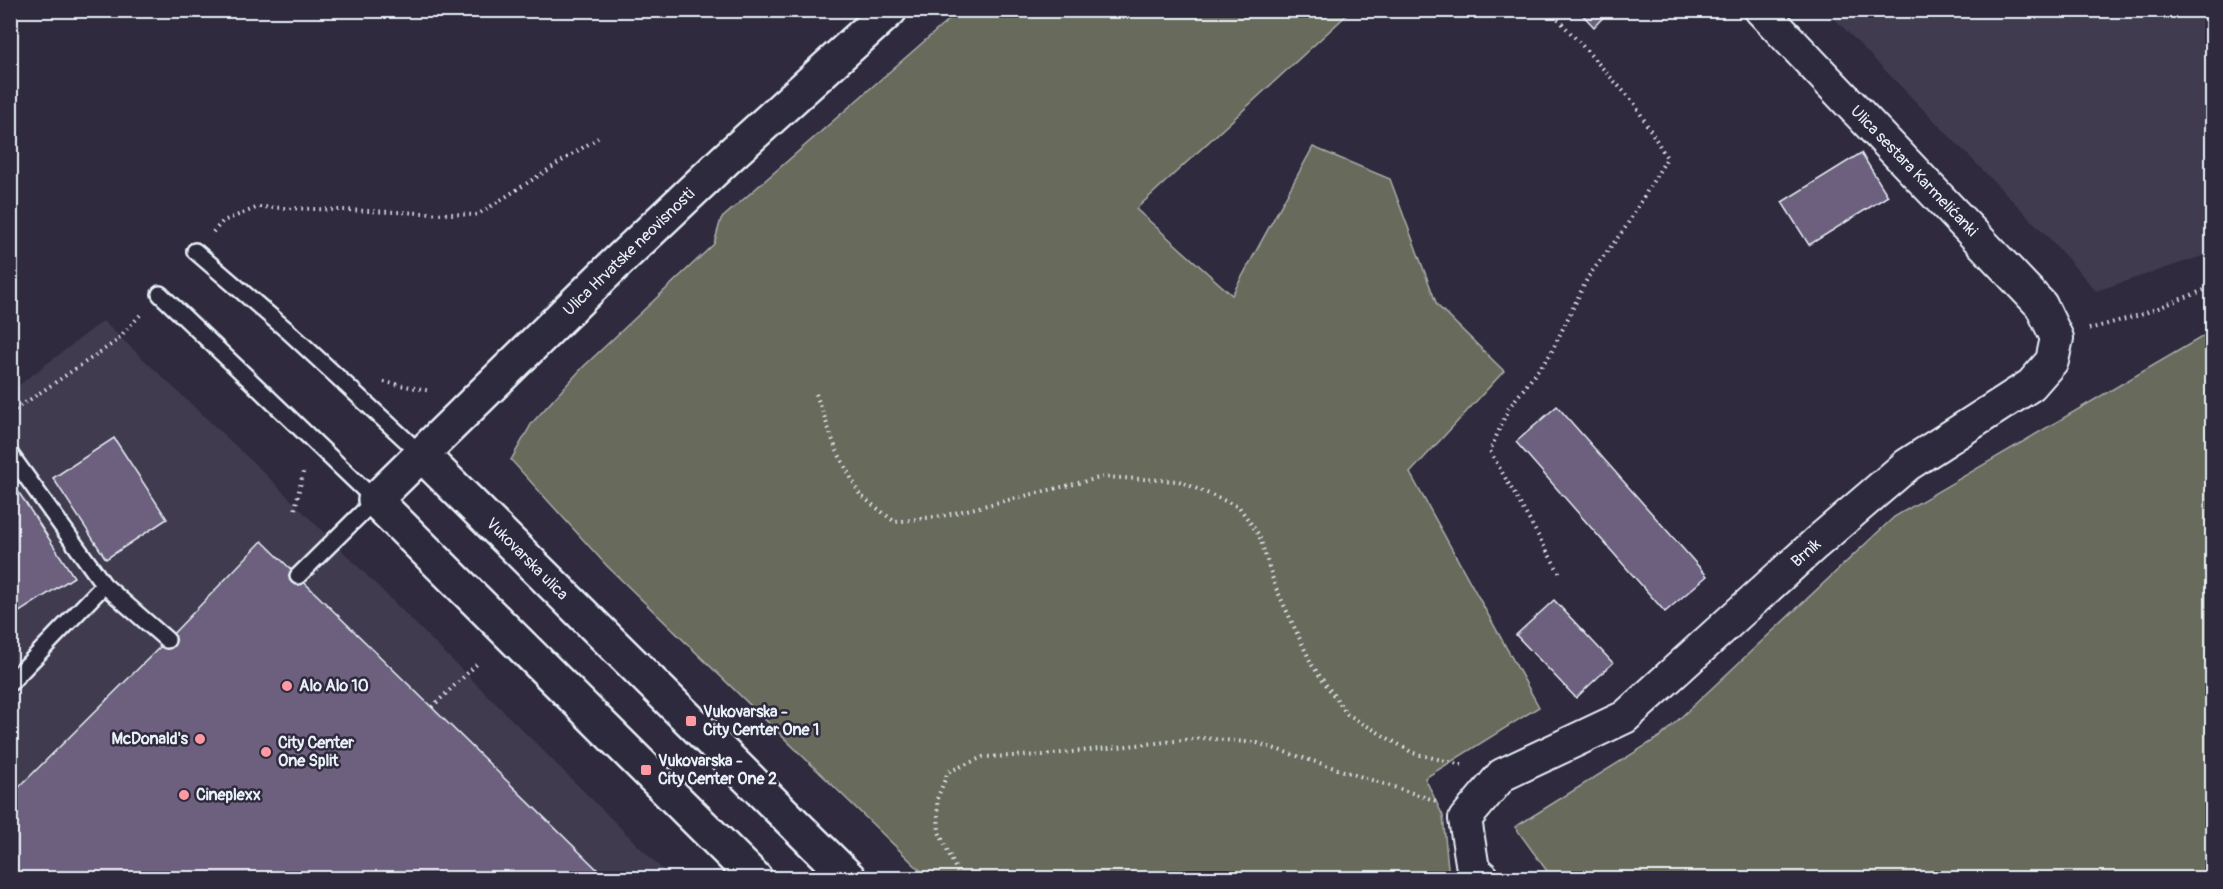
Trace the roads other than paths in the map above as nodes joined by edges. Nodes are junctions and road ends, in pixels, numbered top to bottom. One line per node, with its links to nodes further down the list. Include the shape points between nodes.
1 (890, 10): 7 (street, Ulica Hrvatske neovisnosti, via 642,238)
2 (1761, 10): 5 (street, Ulica sestara Karmelićanki, via 2041,305)
3 (195, 251): 7 (lane, Vukovarska ulica)
4 (160, 294): 8 (lane)
5 (2057, 338): 15 (street, Brnik, via 2052,361 2031,385 1907,465 1625,717 1502,775 1465,819 1473,869)
6 (10, 454): 10 (lane)
7 (422, 454): 8 (street, Ulica Hrvatske neovisnosti); 14 (street, Vukovarska ulica)
8 (375, 500): 9 (lane); 13 (street)
9 (298, 576)
10 (104, 585): 11 (lane); 12 (lane)
11 (166, 640)
12 (10, 683)
13 (755, 879)
14 (849, 879)
15 (1483, 879)

